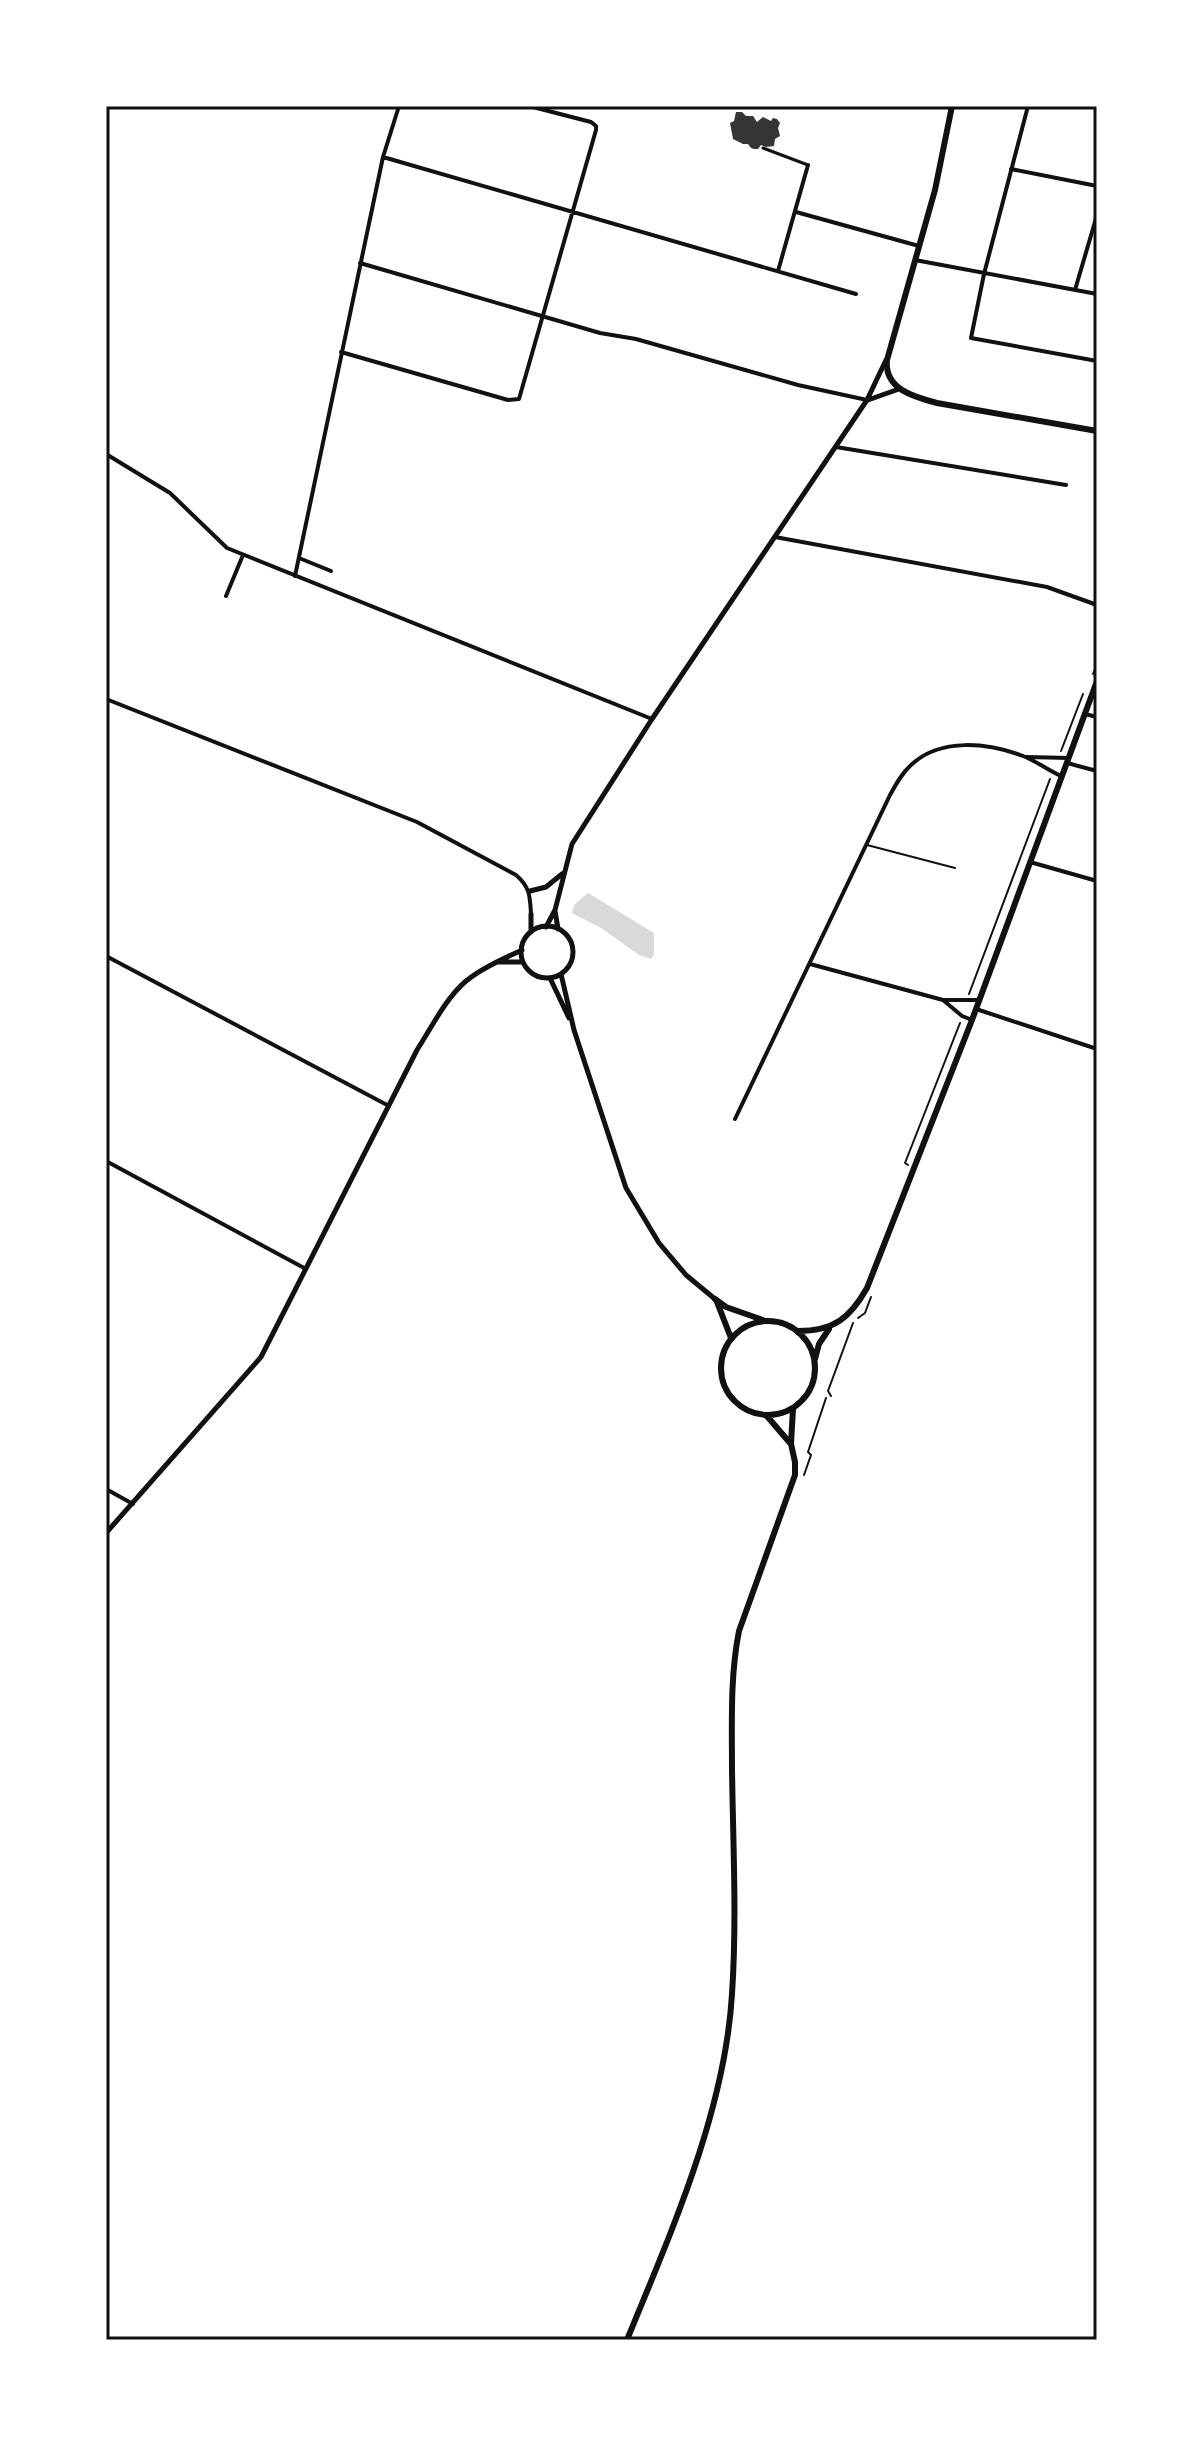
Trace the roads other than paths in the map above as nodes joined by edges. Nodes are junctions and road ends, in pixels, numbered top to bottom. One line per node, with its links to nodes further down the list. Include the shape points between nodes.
1 (399, 106): 6 (street)
2 (529, 106): 10 (street, via 596,126)
3 (952, 106): 13 (main road)
4 (1028, 106): 8 (street)
5 (763, 148): 7 (street)
6 (383, 157): 10 (street); 15 (street)
7 (808, 165): 11 (street)
8 (1011, 169): 9 (street); 17 (street)
9 (1097, 186)
10 (573, 212): 16 (street); 21 (street)
11 (796, 212): 13 (street); 16 (street)
12 (1097, 215): 18 (street)
13 (919, 246): 14 (main road)
14 (915, 260): 17 (street); 23 (main road)
15 (360, 263): 21 (street); 22 (street)
16 (778, 271): 19 (street)
17 (984, 274): 18 (street); 24 (street, via 971,338)
18 (1074, 291): 20 (street)
19 (856, 294)
20 (1097, 294)
21 (543, 316): 22 (street, via 516,401); 26 (street)
22 (341, 352): 33 (street)
23 (887, 360): 25 (main road); 26 (street)
24 (1097, 361)
25 (899, 389): 26 (street); 27 (main road, via 937,403)
26 (867, 400): 28 (street)
27 (1097, 431)
28 (835, 447): 30 (street); 31 (street)
29 (106, 454): 32 (street, via 170,493 227,548)
30 (1066, 485)
31 (774, 537): 37 (street, via 1047,587); 42 (street)
32 (243, 555): 35 (street); 36 (street)
33 (299, 558): 34 (street); 35 (street)
34 (331, 571)
35 (295, 576): 42 (street)
36 (226, 596)
37 (1097, 605)
38 (1097, 681): 40 (main road)
39 (106, 699): 52 (street, via 417,822 516,875)
40 (1085, 714): 41 (street); 44 (main road)
41 (1097, 717)
42 (652, 719): 50 (street, via 572,844)
43 (1024, 757): 44 (street); 46 (street); 47 (street, via 974,745 926,754 901,776)
44 (1068, 760): 45 (street); 46 (main road)
45 (1097, 771)
46 (1062, 776): 48 (main road)
47 (866, 845): 49 (lane); 62 (street)
48 (1030, 862): 51 (street); 66 (main road)
49 (955, 868)
50 (563, 874): 52 (street); 53 (street)
51 (1097, 881)
52 (530, 891): 54 (street)
53 (555, 910): 55 (street); 56 (street)
54 (531, 914): 55 (street); 57 (street)
55 (544, 927): 56 (street); 57 (street)
56 (558, 929): 63 (street, via 569,940 573,955)
57 (531, 932): 58 (street)
58 (522, 950): 60 (street); 61 (street)
59 (106, 956): 71 (street)
60 (496, 962): 61 (street); 71 (street, via 463,983 417,1050)
61 (523, 962): 64 (street, via 534,975)
62 (810, 964): 65 (street); 72 (street)
63 (561, 974): 64 (street); 69 (street)
64 (550, 978): 69 (street)
65 (943, 1000): 66 (street); 68 (street)
66 (979, 1000): 67 (main road)
67 (976, 1009): 68 (main road); 70 (street)
68 (972, 1020): 78 (main road, via 867,1288 855,1307)
69 (574, 1030): 75 (street, via 626,1188 659,1243)
70 (1097, 1049)
71 (389, 1106): 74 (street)
72 (735, 1119)
73 (106, 1161): 74 (street)
74 (306, 1269): 87 (street, via 261,1357)
75 (715, 1299): 76 (main road); 80 (main road)
76 (766, 1321): 79 (main road); 80 (main road, via 750,1324)
77 (853, 1323): 82 (lane, via 828,1391)
78 (831, 1327): 79 (main road); 81 (main road)
79 (798, 1331): 81 (main road)
80 (731, 1338): 84 (main road, via 721,1365 724,1385 740,1406)
81 (815, 1360): 83 (main road, via 813,1383)
82 (831, 1396)
83 (793, 1409): 84 (main road); 85 (main road)
84 (766, 1415): 85 (main road)
85 (791, 1444): 89 (main road, via 795,1475 733,1657 735,1940 729,2029 680,2209)
86 (106, 1489): 87 (street)
87 (133, 1504): 88 (street)
88 (106, 1533)
89 (627, 2340)

